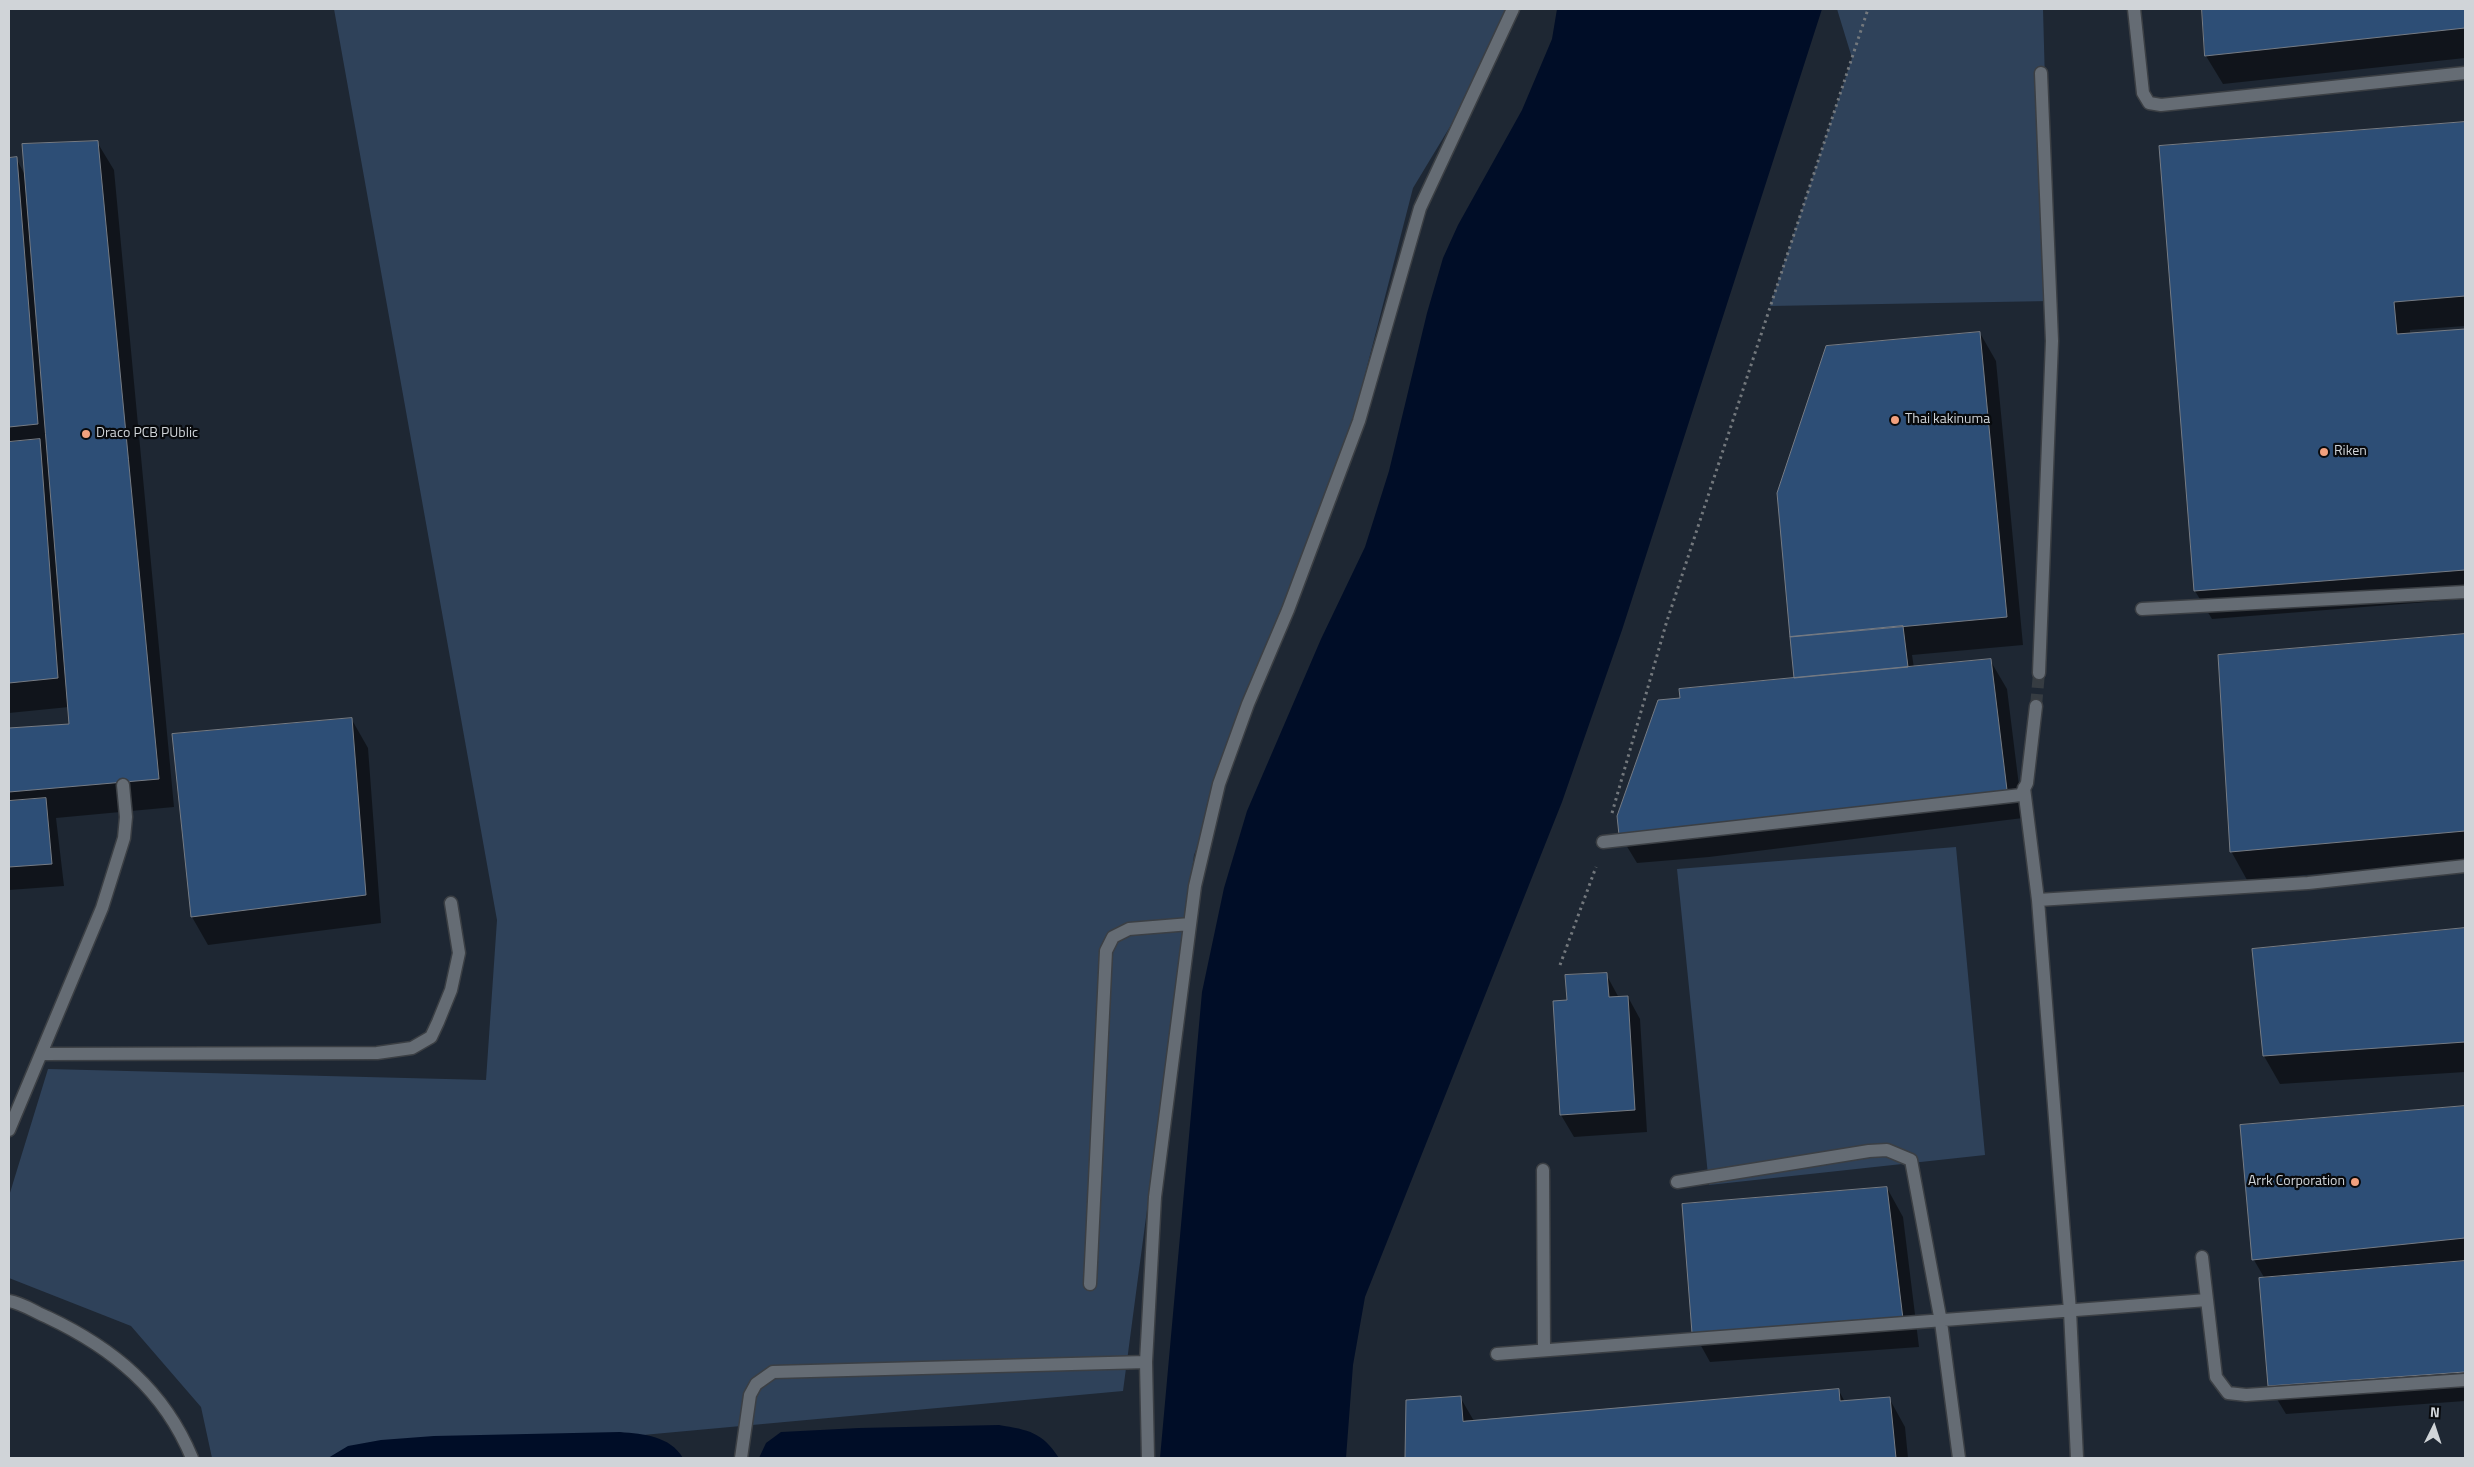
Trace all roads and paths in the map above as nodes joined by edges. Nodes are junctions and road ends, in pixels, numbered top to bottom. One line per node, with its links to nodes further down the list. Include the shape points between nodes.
1 (1513, 9): 16 (street, via 1420,208 1359,421 1219,784 1204,839)
2 (1868, 9): 12 (path, via 1670,614)
3 (2134, 9): 5 (street, via 2142,93 2149,103 2161,105)
4 (2041, 74): 8 (street, via 2052,342)
5 (2465, 74)
6 (2465, 592): 7 (street)
7 (2142, 610)
8 (2039, 673)
9 (2036, 706): 11 (street)
10 (123, 784): 18 (street, via 124,838 102,908)
11 (2024, 788): 12 (street, via 2021,795); 14 (street)
12 (1603, 842): 17 (path)
13 (2465, 866): 14 (street, via 2308,884)
14 (2038, 900): 26 (street)
15 (451, 903): 18 (street, via 459,953 451,990 430,1037 412,1048 377,1053)
16 (1190, 924): 23 (street, via 1129,929 1112,937 1106,951); 30 (street, via 1155,1197)
17 (1560, 965)
18 (41, 1054): 19 (street)
19 (9, 1130)
20 (1543, 1170): 28 (street)
21 (1677, 1182): 27 (street, via 1869,1151 1887,1150 1900,1154 1911,1160)
22 (2202, 1257): 24 (street)
23 (1090, 1284)
24 (2207, 1300): 26 (street); 31 (street, via 2216,1377 2228,1393 2246,1395)
25 (9, 1301): 32 (street, via 72,1328 112,1353 149,1387 181,1432)
26 (2070, 1311): 27 (street); 36 (street)
27 (1941, 1322): 28 (street); 35 (street)
28 (1544, 1350): 29 (street)
29 (1497, 1354)
30 (1146, 1362): 33 (street, via 773,1372 756,1384 750,1395); 34 (street)
31 (2465, 1380)
32 (192, 1458)
33 (741, 1458)
34 (1148, 1458)
35 (1959, 1458)
36 (2078, 1458)

